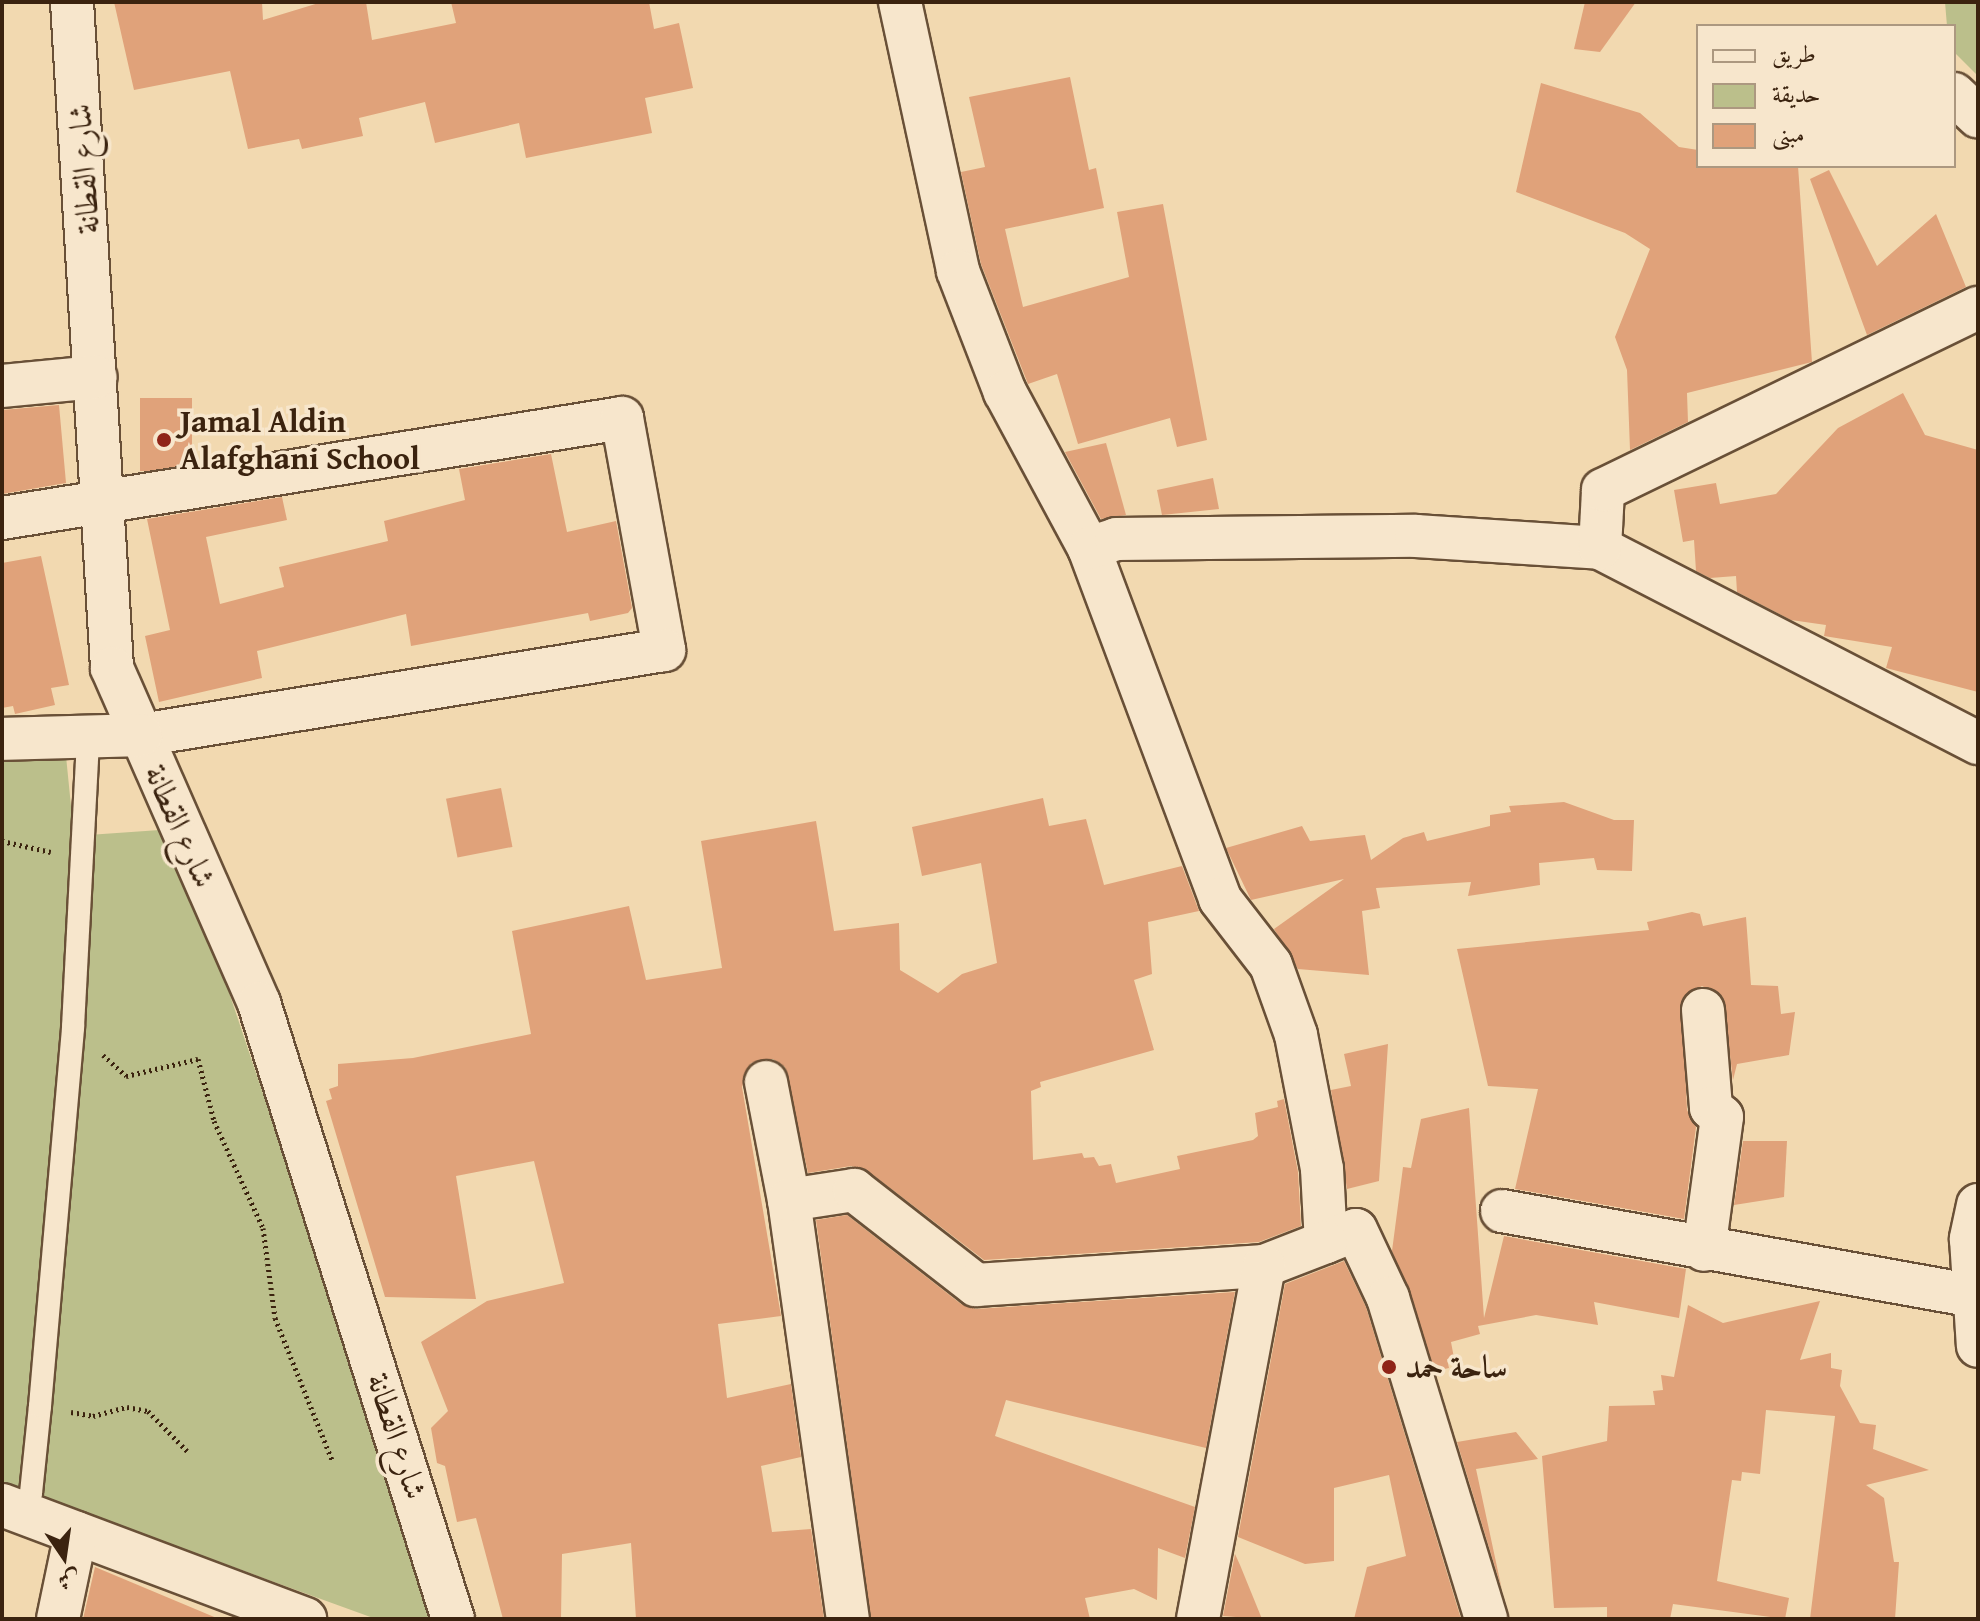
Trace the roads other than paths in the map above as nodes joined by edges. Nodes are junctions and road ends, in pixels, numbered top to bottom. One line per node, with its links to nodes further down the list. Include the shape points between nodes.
1 (72, 2): 6 (street, شارع القطانة)
2 (900, 2): 10 (street, via 958,271 1005,392)
3 (1956, 96): 4 (street)
4 (1978, 116)
5 (1978, 308): 11 (street, via 1603,490)
6 (96, 377): 7 (street); 8 (street, شارع القطانة)
7 (2, 386)
8 (102, 500): 9 (street); 12 (street, شارع القطانة, via 112,668); 12 (street, via 622,418 664,650)
9 (2, 518)
10 (1089, 548): 11 (street, via 1116,539 1416,536); 21 (street, via 1220,899 1271,965 1296,1035 1322,1169)
11 (1600, 548): 15 (street)
12 (141, 735): 13 (street); 30 (street, شارع القطانة, via 259,1003)
13 (88, 737): 14 (street); 26 (lane, via 73,1027 40,1406 31,1493)
14 (2, 739)
15 (1978, 743)
16 (1703, 1010): 22 (street, via 1711,1108 1722,1117)
17 (766, 1082): 18 (street)
18 (789, 1200): 23 (street, via 854,1190 976,1285); 31 (street)
19 (1978, 1205): 24 (street, via 1971,1239)
20 (1502, 1211): 22 (street)
21 (1326, 1242): 23 (street); 33 (street, via 1356,1230 1388,1298)
22 (1704, 1250): 24 (street)
23 (1264, 1266): 32 (street)
24 (1975, 1296): 25 (street)
25 (1978, 1346)
26 (12, 1509): 27 (street)
27 (76, 1533): 28 (street); 29 (street)
28 (58, 1619)
29 (305, 1619)
30 (453, 1619)
31 (848, 1619)
32 (1198, 1619)
33 (1486, 1619)

